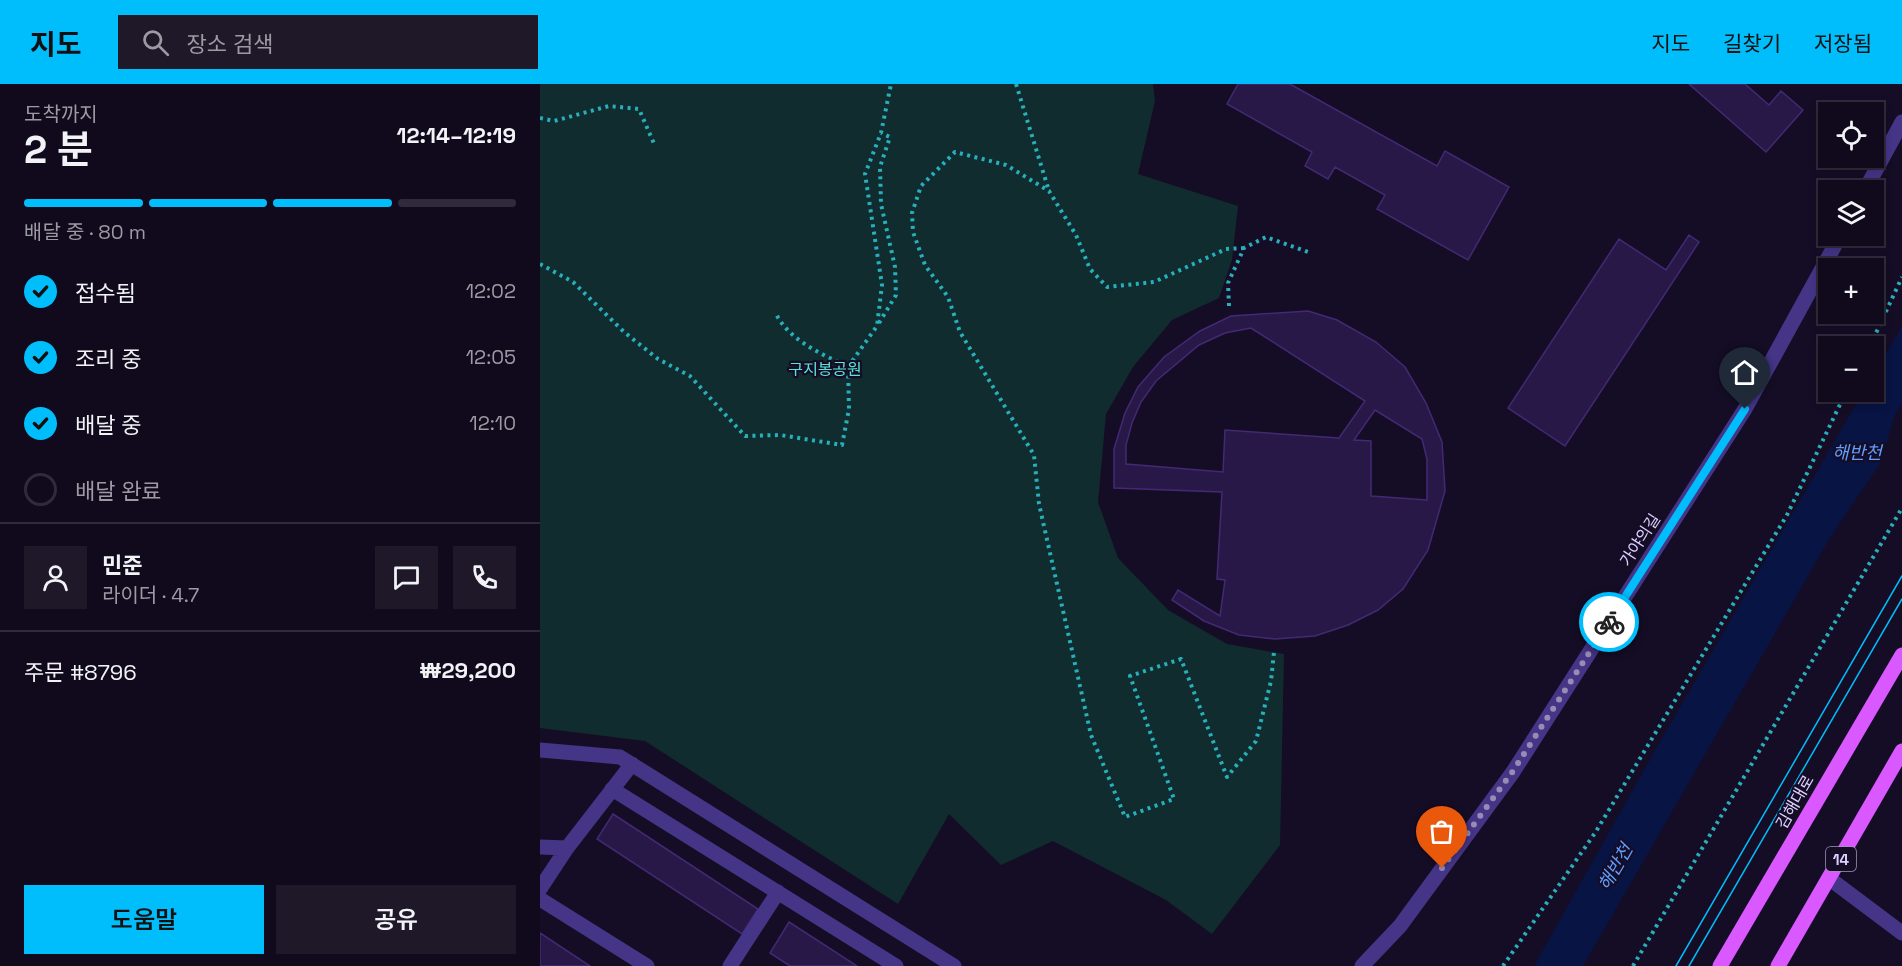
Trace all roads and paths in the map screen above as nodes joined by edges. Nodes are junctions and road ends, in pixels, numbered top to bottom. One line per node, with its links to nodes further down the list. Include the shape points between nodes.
1 (891, 84): 5 (path)
2 (1016, 84): 8 (path)
3 (540, 118): 6 (path, via 554,121 609,106 639,109)
4 (1902, 122): 7 (street)
5 (881, 133): 16 (path, via 865,174 882,285); 16 (path, via 890,137 880,167 881,195 895,267 896,295)
6 (655, 146)
7 (1870, 180)
8 (1049, 191): 10 (path, via 1076,235 1090,269 1107,287 1154,282 1226,249); 21 (path, via 1006,165 956,152 921,186 912,213 914,232 925,265 948,297 960,332 1034,455 1039,504 1091,735 1125,817 1174,799 1130,676 1181,659 1227,777 1256,741)
9 (1835, 246): 38 (street, 가야의길, via 1745,409 1513,771 1400,926)
10 (1244, 248): 11 (path, via 1266,237); 14 (path, via 1228,283)
11 (1308, 252)
12 (540, 264): 18 (path, via 573,282 658,359 690,376 745,436 780,435 842,445 849,409)
13 (1902, 277): 17 (path)
14 (1229, 306)
15 (776, 314): 18 (path, via 814,351)
16 (877, 326): 18 (path)
17 (1875, 336)
18 (848, 367)
19 (1841, 402): 39 (path, via 1787,515 1595,833)
20 (1902, 508): 40 (path)
21 (1274, 652)
22 (1902, 655): 41 (main road, 김해대로)
23 (540, 750): 25 (street, via 620,757)
24 (1902, 751): 29 (main road, 14)
25 (632, 764): 26 (street); 37 (street)
26 (612, 789): 28 (street); 31 (street)
27 (540, 847): 28 (street)
28 (567, 848): 30 (street)
29 (1830, 879): 33 (street); 42 (main road, 14)
30 (540, 890)
31 (778, 892): 35 (street); 36 (street)
32 (540, 899): 34 (street)
33 (1902, 933)
34 (647, 966)
35 (730, 966)
36 (896, 966)
37 (954, 966)
38 (1362, 966)
39 (1503, 966)
40 (1633, 966)
41 (1720, 966)
42 (1778, 966)

